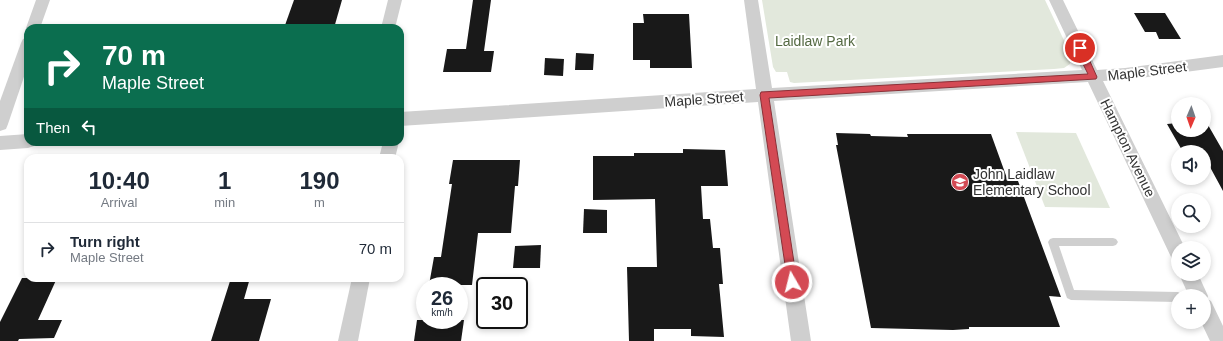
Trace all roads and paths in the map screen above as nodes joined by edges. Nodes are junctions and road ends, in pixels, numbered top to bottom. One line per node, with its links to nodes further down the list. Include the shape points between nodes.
1 (43, 0): 5 (street)
2 (395, 0): 6 (street)
3 (751, 0): 10 (street)
4 (1056, 0): 9 (street, Hampton Avenue)
5 (34, 24)
6 (389, 24)
7 (24, 55): 12 (street)
8 (1223, 61): 9 (street, Maple Street)
9 (1093, 77): 10 (street, Maple Street); 15 (street, Hampton Avenue)
10 (764, 95): 11 (street, Maple Street); 21 (street)
11 (404, 119)
12 (0, 124)
13 (24, 141): 14 (street)
14 (0, 143)
15 (1172, 241)
16 (1113, 242): 18 (lane, via 1053,242 1071,295)
17 (360, 282): 20 (street)
18 (1171, 297)
19 (1211, 322): 22 (street)
20 (348, 341)
21 (801, 341)
22 (1220, 341)

